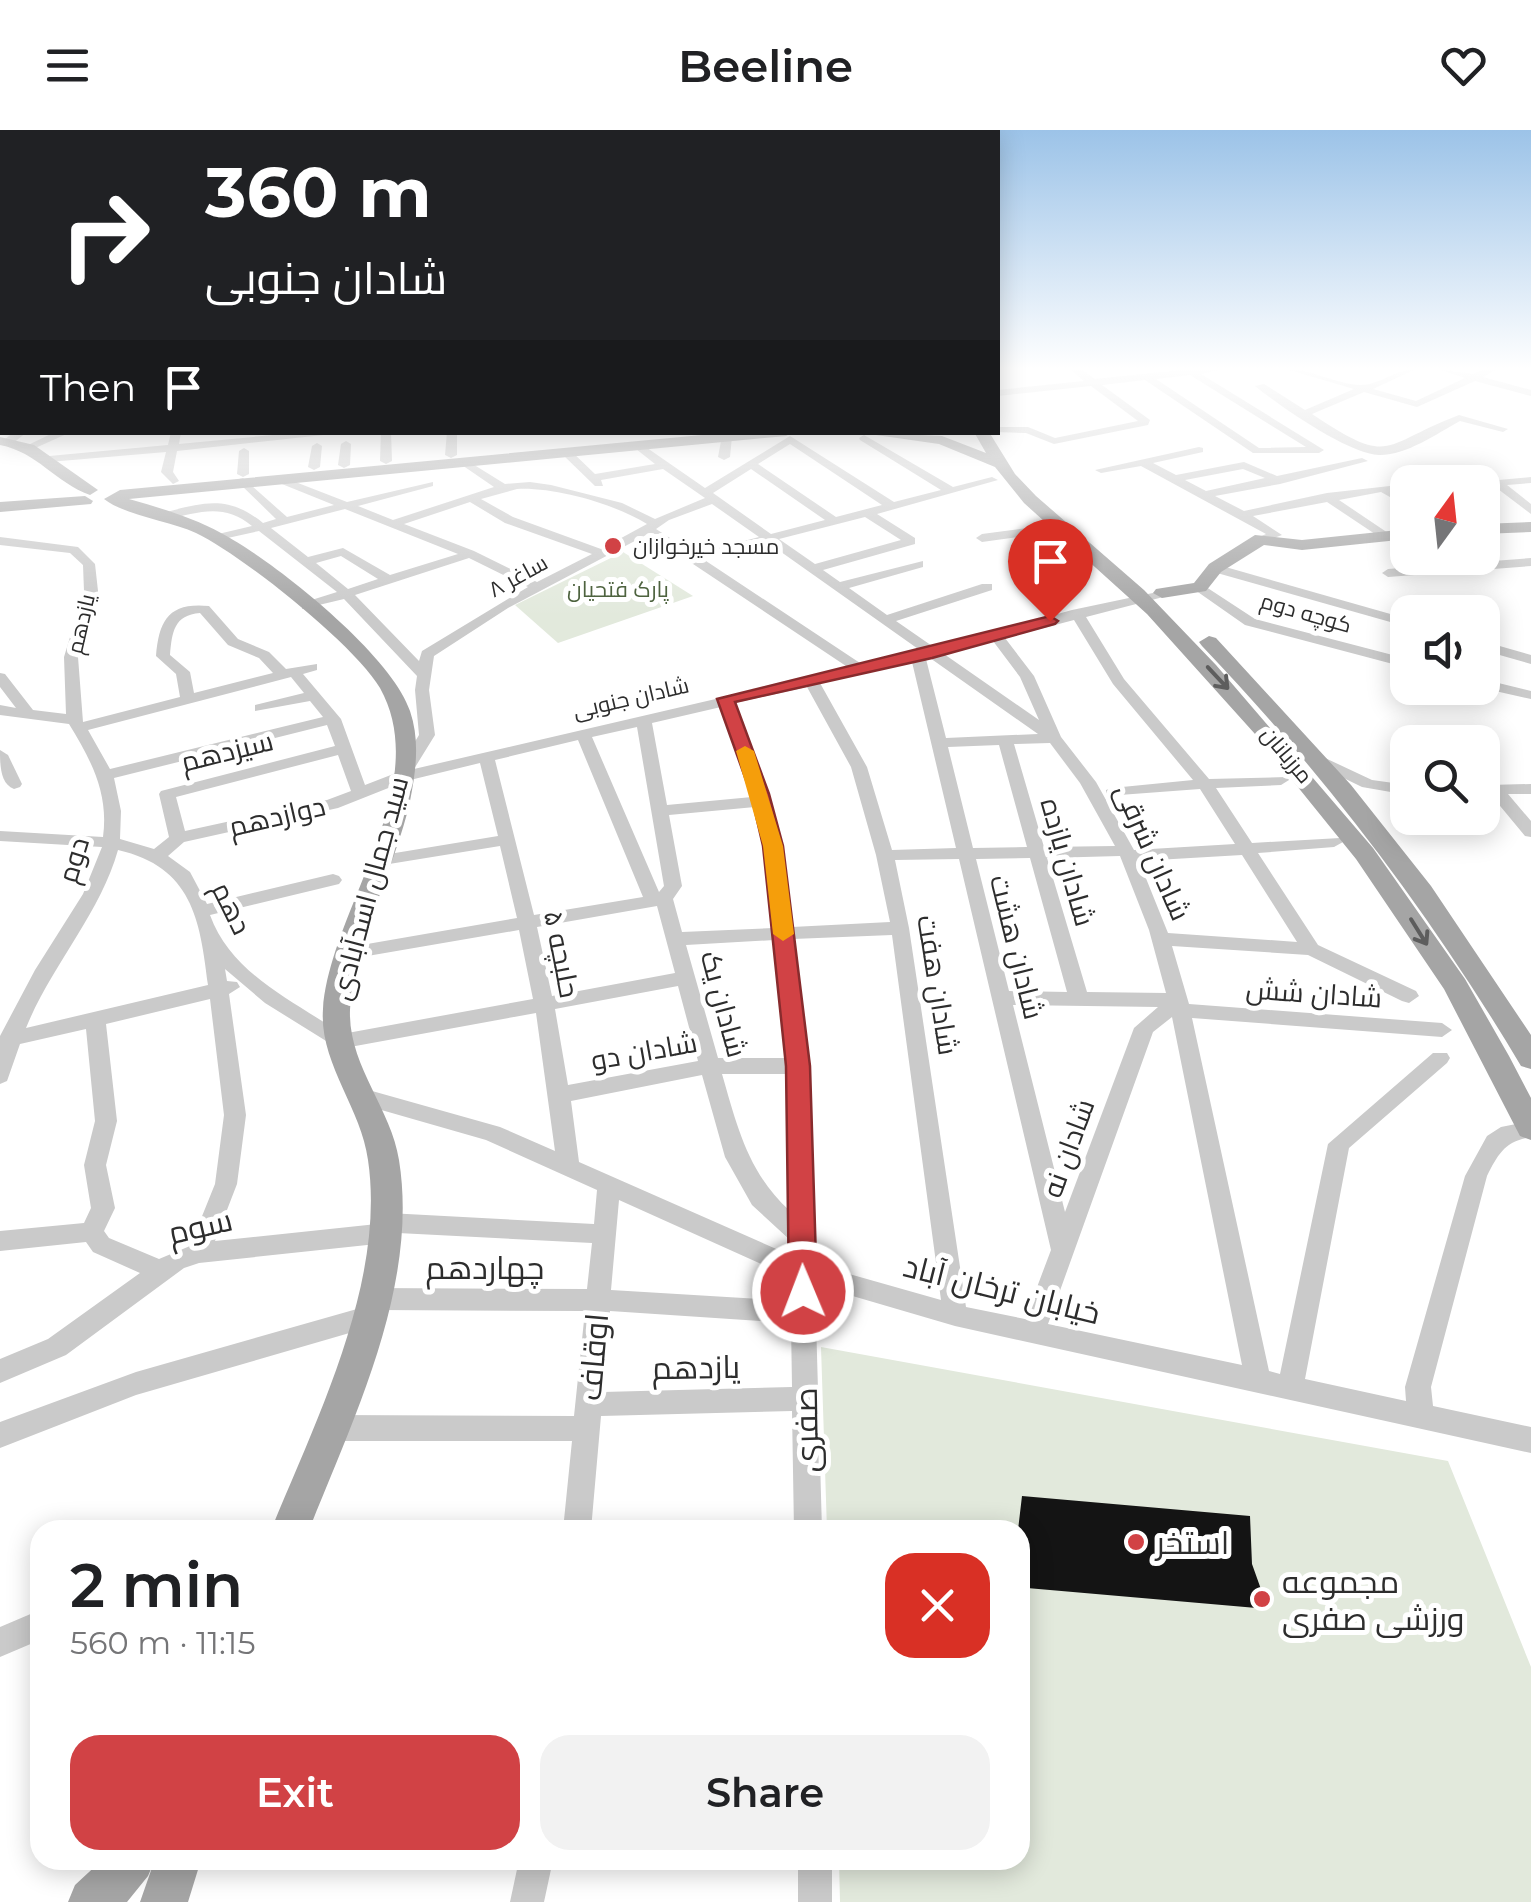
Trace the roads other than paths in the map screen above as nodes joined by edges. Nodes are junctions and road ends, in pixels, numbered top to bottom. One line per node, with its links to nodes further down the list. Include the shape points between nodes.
1 (564, 451): 36 (street)
2 (36, 452): 26 (main road, سید جمال اسدآبادی)
3 (80, 452): 26 (street)
4 (122, 452): 5 (street)
5 (128, 452): 6 (street)
6 (131, 452)
7 (171, 452): 42 (street, via 167,472)
8 (241, 452): 37 (street)
9 (316, 452): 33 (street)
10 (345, 452): 30 (street)
11 (391, 452): 29 (street)
12 (456, 452): 25 (street)
13 (523, 452): 25 (main road)
14 (553, 452): 25 (main road)
15 (649, 452): 32 (street, شادان شرقی)
16 (725, 452): 24 (street)
17 (770, 452): 31 (street, ساغر ٨)
18 (809, 452): 63 (street, ساغر ٨)
19 (889, 452): 51 (street)
20 (977, 452): 34 (main road)
21 (994, 452): 34 (main road, مرزبانان)
22 (1002, 452): 34 (main road, مرزبانان)
23 (1191, 452): 28 (street)
24 (724, 457)
25 (457, 458): 29 (main road); 48 (street)
26 (49, 459): 40 (main road, سید جمال اسدآبادی)
27 (1362, 461): 41 (street)
28 (1143, 462): 35 (street); 39 (street)
29 (394, 463): 30 (main road); 38 (main road); 45 (street)
30 (344, 464): 33 (main road)
31 (751, 464): 55 (street, ساغر ٨); 68 (street)
32 (666, 465): 36 (street); 55 (street, شادان شرقی)
33 (314, 467): 37 (main road)
34 (1006, 470): 51 (street); 74 (main road, مرزبانان); 98 (main road, مرزبانان, via 1034,481)
35 (1101, 470)
36 (589, 476): 44 (street); 59 (street, via 611,495)
37 (243, 477): 38 (main road); 42 (main road); 53 (main road); 69 (street)
38 (276, 478): 62 (street)
39 (1172, 478): 41 (street, via 1244,465); 54 (street)
40 (66, 479): 53 (main road, سید جمال اسدآبادی); 56 (main road, via 55,490)
41 (1276, 479): 54 (street); 57 (street)
42 (174, 480): 53 (main road)
43 (1531, 480): 46 (street)
44 (527, 483): 48 (street); 59 (street)
45 (429, 484): 60 (street); 62 (street)
46 (1500, 484)
47 (1500, 486): 64 (street)
48 (503, 488): 58 (street)
49 (1383, 488): 50 (street); 52 (street); 57 (street)
50 (1390, 488)
51 (950, 490): 63 (street)
52 (1390, 492)
53 (102, 495): 56 (main road); 61 (main road); 66 (main road, سید جمال اسدآبادی)
54 (1203, 495): 67 (street)
55 (710, 497): 71 (street, ساغر ٨); 79 (street, شادان شرقی)
56 (26, 498): 61 (main road)
57 (1322, 498): 67 (street); 76 (street)
58 (473, 499): 60 (street); 83 (street, via 509,520)
59 (608, 500): 71 (street)
60 (457, 503): 70 (street)
61 (0, 504)
62 (346, 506): 69 (street); 70 (street)
63 (892, 506): 65 (street)
64 (1531, 510)
65 (866, 512): 68 (street); 90 (street, via 911,541)
66 (166, 516): 73 (street, via 222,506 241,510); 78 (main road, سید جمال اسدآبادی)
67 (1242, 516): 81 (street, via 1276,535)
68 (834, 521): 79 (street)
69 (286, 522): 73 (street)
70 (391, 524): 84 (street)
71 (651, 526): 83 (street, ساغر ٨); 85 (street)
72 (1531, 527): 75 (main road)
73 (264, 528): 78 (street); 86 (street)
74 (1064, 528): 80 (street); 98 (main road, مرزبانان)
75 (1500, 528)
76 (1384, 536): 77 (main road); 81 (main road, via 1302,546)
77 (1390, 536)
78 (218, 538): 99 (main road, سید جمال اسدآبادی)
79 (769, 538): 85 (street); 90 (street, شادان شرقی)
80 (982, 538)
81 (1261, 538): 89 (main road)
82 (0, 541): 124 (street, یازدهم, via 64,548 90,564 91,591 71,657)
83 (602, 553): 93 (street, ساغر ٨)
84 (470, 554): 92 (street); 93 (street)
85 (693, 558): 110 (street)
86 (309, 560): 92 (street, via 343,552); 97 (street)
87 (1531, 562): 91 (street)
88 (918, 564): 94 (street)
89 (1215, 568): 96 (main road); 101 (street, کوچه دوم)
90 (813, 569): 94 (street, شادان شرقی)
91 (1388, 573)
92 (391, 580): 97 (street)
93 (538, 587): 112 (street, ساغر ٨, via 427,654)
94 (838, 587): 102 (street, شادان شرقی)
95 (987, 587): 102 (street)
96 (1200, 587): 98 (main road); 107 (street, کوچه دوم, via 1250,622)
97 (347, 594): 99 (street); 112 (street)
98 (1151, 594): 100 (street, شادان جنوبی); 132 (main road, مرزبانان); 193 (main road, مرزبانان, one-way to 193, via 1365,852 1472,1018)
99 (307, 606): 135 (main road, سید جمال اسدآبادی, via 368,656 394,692 406,735)
100 (1077, 613): 103 (street, شادان جنوبی); 138 (street, via 1118,681)
101 (1390, 619)
102 (885, 620): 106 (street, شادان شرقی)
103 (996, 636): 106 (street, شادان جنوبی); 126 (street, via 1027,676)
104 (1531, 648): 105 (street)
105 (1502, 650): 108 (street)
106 (925, 655): 110 (street, شادان جنوبی); 126 (street, شادان شرقی); 128 (street, شادان هشت)
107 (1390, 659)
108 (1531, 660)
109 (312, 668): 111 (street)
110 (858, 668): 114 (street, شادان جنوبی)
111 (288, 674): 116 (street); 119 (street); 119 (street, via 233,642 204,609 187,610 171,620 162,647 163,656 183,672)
112 (423, 674): 135 (street, via 427,735)
113 (0, 677): 121 (street)
114 (811, 680): 118 (street, شادان جنوبی); 160 (street, شادان هفت, via 860,768)
115 (1500, 688): 117 (street)
116 (310, 696): 120 (street); 123 (street)
117 (1531, 696)
118 (726, 699): 122 (street, شادان جنوبی); 146 (street)
119 (188, 700): 124 (street)
120 (260, 708)
121 (10, 715): 124 (street)
122 (643, 718): 125 (street, شادان جنوبی); 148 (street)
123 (332, 719): 129 (street); 133 (street)
124 (76, 724): 134 (street, دوم)
125 (583, 732): 131 (street, شادان جنوبی); 164 (street)
126 (1054, 738): 127 (street); 159 (street, شادان شرقی, via 1094,791)
127 (1005, 740): 128 (street); 157 (street, شادان یازده)
128 (939, 743): 158 (street, شادان هشت)
129 (344, 749): 142 (street); 144 (street, سیزدهم)
130 (0, 756): 137 (street)
131 (486, 756): 135 (street, شادان جنوبی); 153 (street, حلبچه ۵)
132 (1323, 762): 139 (street); 149 (main road, مرزبانان)
133 (155, 763): 134 (street); 144 (street)
134 (104, 775): 155 (street, دوم, via 113,811)
135 (401, 778): 142 (street, دوازدهم); 162 (main road, سید جمال اسدآبادی)
136 (1280, 780): 138 (street)
137 (14, 784)
138 (1205, 784): 143 (street); 156 (street)
139 (1390, 787)
140 (1531, 789): 141 (street)
141 (1500, 790)
142 (360, 793): 152 (street, دوازدهم)
143 (1112, 793)
144 (166, 794): 152 (street, سیزدهم)
145 (1390, 795): 149 (street, via 1376,801)
146 (762, 801): 148 (street); 168 (street)
147 (1500, 801): 150 (street)
148 (660, 811): 164 (street, via 673,886)
149 (1370, 819): 187 (main road, مرزبانان, via 1448,925)
150 (1531, 832)
151 (0, 836): 155 (street, دهم)
152 (178, 838): 161 (street, دوازدهم)
153 (508, 840): 162 (street); 166 (street, حلبچه ۵)
154 (1334, 842): 156 (street)
155 (109, 843): 161 (street, دهم); 183 (street, دوم, via 97,890 23,1018)
156 (1247, 849): 159 (street); 172 (street)
157 (1034, 851): 158 (street); 159 (street); 179 (street, شادان یازده)
158 (966, 852): 160 (street); 178 (street, شادان هشت)
159 (1127, 853): 170 (street, شادان شرقی)
160 (884, 855): 167 (street, شادان هفت)
161 (157, 856): 165 (street, دهم, via 188,881)
162 (382, 860): 173 (main road, سید جمال اسدآبادی)
163 (333, 880): 165 (street)
164 (659, 900): 166 (street); 169 (street, شادان یک)
165 (202, 911): 171 (street, دهم)
166 (529, 923): 173 (street); 180 (street, حلبچه ۵)
167 (900, 928): 168 (street); 208 (street, شادان هفت)
168 (784, 935): 169 (street); 189 (street)
169 (676, 939): 174 (street, شادان یک)
170 (1160, 939): 172 (street); 181 (street, شادان شرقی)
171 (212, 941): 175 (street, دهم); 176 (street)
172 (1310, 949): 177 (street)
173 (350, 953): 185 (main road, سید جمال اسدآبادی, via 336,1011)
174 (686, 978): 180 (street); 188 (street, شادان یک)
175 (251, 982): 176 (street); 185 (street, دهم)
176 (218, 990): 182 (street); 202 (street, via 235,1115 226,1184)
177 (1410, 996)
178 (1001, 998): 179 (street, شادان شش); 201 (street, شادان هشت)
179 (1080, 999): 181 (street, شادان شش)
180 (544, 1004): 185 (street); 191 (street, حلبچه ۵)
181 (1181, 1005): 184 (street, شادان شش); 201 (street, شادان نه, via 1144,1028); 211 (street, شادان شرقی)
182 (95, 1018): 183 (street); 197 (street, via 106,1121 96,1165 103,1208)
183 (4, 1030): 190 (street)
184 (1442, 1030)
185 (339, 1042): 192 (main road, سید جمال اسدآبادی)
186 (1440, 1058): 212 (street, via 1339,1144)
187 (1531, 1059)
188 (710, 1066): 189 (street, شادان دو); 191 (street, شادان دو); 199 (street, شادان یک, via 733,1151 760,1198)
189 (798, 1066): 199 (street)
190 (0, 1076)
191 (560, 1095): 194 (street, حلبچه ۵)
192 (364, 1097): 194 (street, خیابان ترخان آباد, via 492,1134); 196 (main road, سید جمال اسدآبادی, via 384,1159)
193 (1531, 1129): 215 (street, via 1508,1131 1492,1143 1476,1176 1418,1387)
194 (568, 1166): 195 (street, خیابان ترخان آباد)
195 (609, 1184): 198 (street, اوقاف); 204 (street, خیابان ترخان آباد)
196 (387, 1228): 198 (street, سوم); 202 (street, سوم); 206 (main road, سید جمال اسدآبادی)
197 (92, 1232): 200 (street); 203 (street, via 101,1245)
198 (604, 1234): 205 (street, اوقاف)
199 (802, 1236): 204 (street)
200 (0, 1241)
201 (1063, 1251): 209 (street, شادان نه)
202 (200, 1253): 203 (street, سوم)
203 (159, 1270): 210 (street, سوم, via 56,1346)
204 (802, 1271): 207 (street, صفری); 208 (street, خیابان ترخان آباد)
205 (598, 1300): 206 (street, چهاردهم); 207 (street, چهاردهم); 214 (street, اوقاف)
206 (370, 1308): 216 (main road, سید جمال اسدآبادی); 217 (street, چهاردهم, via 67,1405)
207 (803, 1313): 213 (street, صفری)
208 (955, 1314): 209 (street, خیابان ترخان آباد)
209 (1033, 1332): 211 (street, خیابان ترخان آباد)
210 (0, 1371)
211 (1258, 1382): 212 (street, خیابان ترخان آباد)
212 (1290, 1389): 215 (street, خیابان ترخان آباد)
213 (805, 1399): 214 (street, یازدهم); 221 (street, صفری)
214 (587, 1417): 216 (street); 220 (street, اوقاف)
215 (1421, 1417): 218 (street, خیابان ترخان آباد)
216 (330, 1428): 219 (main road, سید جمال اسدآبادی)
217 (0, 1435)
218 (1531, 1440)
219 (294, 1520)
220 (578, 1520)
221 (808, 1520)
222 (30, 1628): 223 (street)
223 (0, 1642)
224 (124, 1870): 228 (main road)
225 (175, 1870): 229 (main road)
226 (534, 1870): 230 (street)
227 (815, 1870): 231 (street)
228 (92, 1902)
229 (164, 1902)
230 (527, 1902)
231 (816, 1902)

